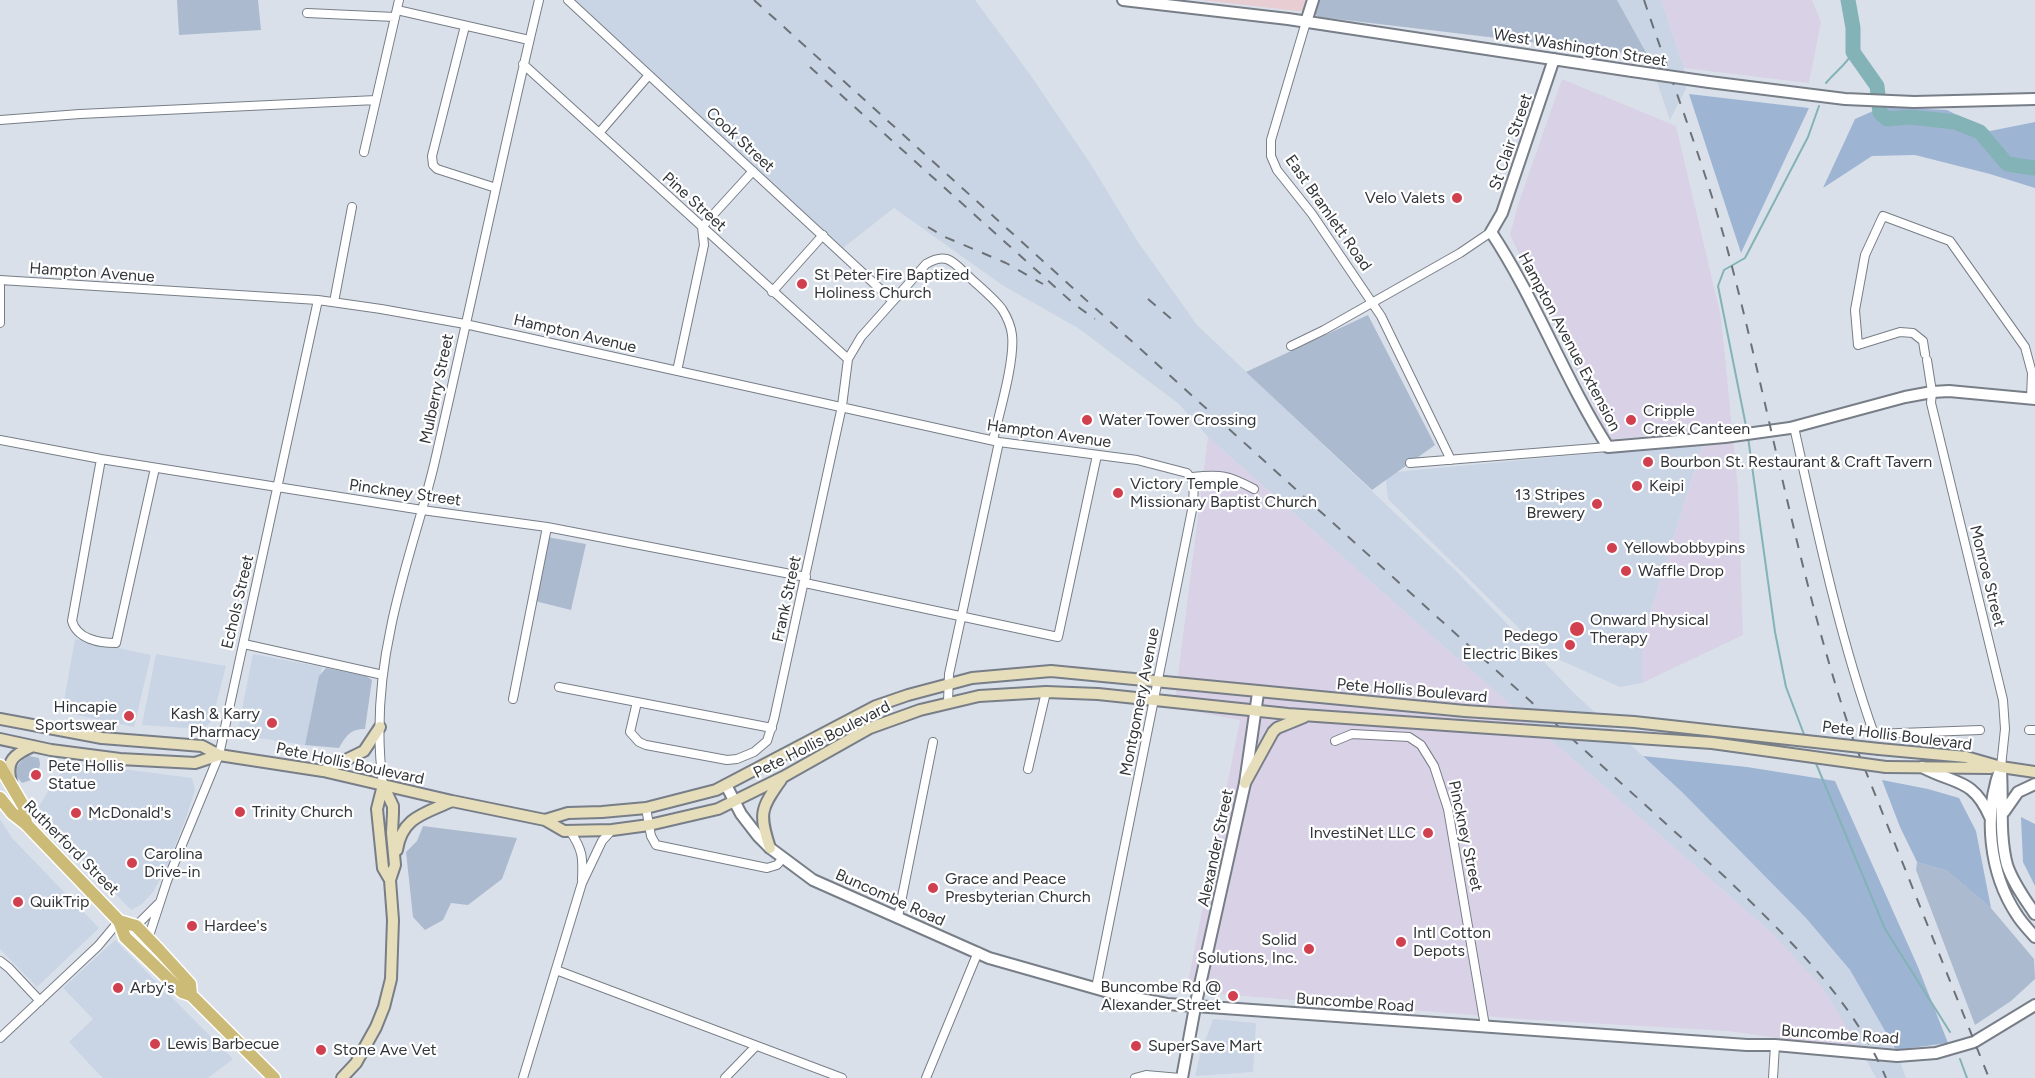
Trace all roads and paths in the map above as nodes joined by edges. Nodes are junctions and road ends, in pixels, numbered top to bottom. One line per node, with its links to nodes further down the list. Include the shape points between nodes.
1 (399, 0): 7 (street)
2 (539, 0): 10 (street, Mulberry Street)
3 (568, 0): 13 (street, Cook Street)
4 (1123, 0): 8 (street, West Washington Street)
5 (1313, 0): 8 (street, East Bramlett Road)
6 (307, 13): 7 (street)
7 (396, 14): 9 (street); 15 (street)
8 (1306, 22): 11 (street, West Washington Street); 31 (street, East Bramlett Road, via 1271,140 1271,156)
9 (465, 26): 10 (street); 20 (street, via 433,165)
10 (529, 40): 12 (street, Mulberry Street)
11 (1554, 58): 14 (street, West Washington Street, bridge, via 1831,98 1914,102); 23 (street, St Clair Street, via 1502,213)
12 (523, 64): 17 (street, Pine Street); 20 (street, Mulberry Street)
13 (649, 75): 17 (street); 19 (street, Cook Street)
14 (2035, 99)
15 (376, 100): 16 (street); 18 (street)
16 (0, 120)
17 (599, 133): 22 (street, Pine Street)
18 (364, 153)
19 (753, 171): 22 (street); 24 (street, Cook Street)
20 (496, 188): 33 (street, Mulberry Street)
21 (352, 207): 30 (street)
22 (702, 227): 27 (street, Pine Street); 36 (street, via 704,245)
23 (1491, 232): 31 (street); 43 (street, Hampton Avenue Extension)
24 (823, 235): 27 (street); 29 (street, Cook Street)
25 (0, 280): 28 (street, Hampton Avenue)
26 (0, 286): 32 (street)
27 (772, 292): 35 (street, Pine Street)
28 (318, 300): 30 (street, Hampton Avenue); 50 (street, Echols Street)
29 (893, 300): 35 (street, Frank Street); 42 (street, Frank Street, via 926,264 945,257 1002,309 1012,340)
30 (334, 302): 33 (street, Hampton Avenue)
31 (1372, 303): 34 (street); 46 (street, East Bramlett Road)
32 (0, 323)
33 (465, 324): 36 (street, Hampton Avenue); 52 (street, Mulberry Street)
34 (1291, 346)
35 (848, 358): 39 (street, Frank Street)
36 (677, 371): 39 (street, Hampton Avenue)
37 (1932, 392): 38 (street, Hampton Avenue Extension); 38 (street, Monroe Street, via 1923,341 1912,333 1900,332 1858,345 1857,299 1866,255 1882,216 1950,241 2025,346); 40 (street, Hampton Avenue Extension); 80 (street, Monroe Street, via 1931,403 2003,700)
38 (2033, 398)
39 (842, 406): 42 (street, Hampton Avenue); 54 (street, Frank Street)
40 (1794, 427): 43 (street, Hampton Avenue Extension); 72 (street, via 1856,681 1874,734)
41 (0, 440): 45 (street, Pinckney Street)
42 (996, 441): 44 (street, Hampton Avenue); 55 (street)
43 (1608, 447): 46 (street)
44 (1097, 455): 49 (street, Hampton Avenue, via 1182,470); 55 (street, Pinckney Street, via 1058,638)
45 (101, 459): 48 (street, Pinckney Street); 48 (street, via 72,621 75,630 100,642 116,643)
46 (1451, 460): 47 (street)
47 (1410, 463)
48 (155, 468): 50 (street, Pinckney Street)
49 (1192, 477): 51 (street, via 1218,474); 58 (street, Montgomery Avenue, via 1193,506)
50 (278, 487): 52 (street, Pinckney Street); 56 (street, Echols Street)
51 (1254, 489)
52 (422, 510): 53 (street, Pinckney Street); 57 (street, Mulberry Street, via 391,627)
53 (547, 527): 54 (street, Pinckney Street); 63 (street)
54 (805, 580): 55 (street, Pinckney Street); 71 (street, Frank Street)
55 (961, 616): 59 (street)
56 (244, 644): 57 (street); 77 (street, Echols Street)
57 (383, 675): 70 (street, Mulberry Street)
58 (1158, 681): 59 (main road, Pete Hollis Boulevard, via 1051,671); 62 (main road, Pete Hollis Boulevard); 64 (street, Montgomery Avenue)
59 (948, 684): 66 (street); 88 (main road, Pete Hollis Boulevard, via 876,706)
60 (559, 687): 65 (street)
61 (1046, 692): 64 (main road, Pete Hollis Boulevard); 66 (main road, Pete Hollis Boulevard, via 979,696); 81 (street)
62 (1258, 693): 67 (street, Alexander Street); 80 (main road, Pete Hollis Boulevard, bridge, via 1634,722 1966,757)
63 (513, 699)
64 (1155, 699): 67 (main road, Pete Hollis Boulevard); 116 (street, Montgomery Avenue)
65 (637, 702): 71 (street); 71 (street, Frank Street, via 630,732 646,745 737,759 767,741)
66 (948, 703): 84 (main road, Pete Hollis Boulevard, via 870,728)
67 (1256, 710): 68 (main road, Pete Hollis Boulevard); 85 (street, Alexander Street)
68 (1312, 715): 79 (main road, Pete Hollis Boulevard, bridge, via 1712,743 1886,767); 85 (main road, via 1277,728)
69 (0, 719): 77 (main road, Pete Hollis Boulevard, via 102,738 202,746)
70 (380, 727): 82 (main road, via 364,751); 87 (street, Mulberry Street)
71 (772, 728)
72 (1980, 730)
73 (0, 739): 76 (main road, Pete Hollis Boulevard)
74 (1335, 741): 121 (street, Pinckney Street, via 1352,734 1409,737 1420,745 1434,766 1448,808)
75 (933, 742): 108 (street)
76 (33, 746): 77 (main road, Pete Hollis Boulevard, via 120,759 195,763); 89 (main road, via 10,762)
77 (219, 755): 82 (main road, Pete Hollis Boulevard); 106 (street, Echols Street)
78 (0, 766): 89 (main road, Rutherford Street)
79 (1922, 767): 80 (main road, Pete Hollis Boulevard); 95 (street, via 1966,784 1976,792)
80 (2001, 768): 83 (main road); 94 (street); 95 (street, via 1993,788)
81 (1028, 769)
82 (323, 771): 87 (main road, Pete Hollis Boulevard)
83 (2035, 772)
84 (783, 777): 92 (main road, Pete Hollis Boulevard); 101 (main road, via 763,807 763,826)
85 (1245, 783): 120 (street, Alexander Street)
86 (2035, 784): 94 (street, via 2018,792)
87 (383, 785): 91 (main road, Pete Hollis Boulevard); 103 (main road, via 393,806); 104 (main road, via 377,809 383,868)
88 (726, 785): 92 (street, Buncombe Road); 93 (main road, Pete Hollis Boulevard)
89 (12, 788): 97 (main road, Rutherford Street, via 24,807)
90 (0, 798): 97 (main road, Rutherford Street)
91 (452, 801): 96 (main road, Pete Hollis Boulevard); 103 (main road, via 420,816 402,830)
92 (734, 802): 98 (main road, Pete Hollis Boulevard); 101 (street, Buncombe Road)
93 (646, 808): 96 (main road, Pete Hollis Boulevard, via 568,813); 98 (street)
94 (2002, 815): 107 (street, via 2007,865)
95 (1991, 818): 111 (street, via 1993,850 2002,884 2017,915)
96 (545, 820): 100 (main road, Pete Hollis Boulevard)
97 (26, 824): 109 (main road, Rutherford Street)
98 (649, 825): 99 (main road, Pete Hollis Boulevard); 102 (street, via 656,845 767,868)
99 (612, 830): 100 (main road, Pete Hollis Boulevard); 105 (street, via 602,841)
100 (570, 831): 105 (street, via 583,854)
101 (770, 848): 102 (street, Buncombe Road)
102 (783, 858): 108 (street, Buncombe Road, via 813,880)
103 (395, 865): 104 (main road)
104 (390, 880): 126 (main road, via 391,979 384,1007 365,1049)
105 (582, 882): 115 (street)
106 (159, 903): 110 (street, Echols Street); 112 (street, Echols Street)
107 (2035, 914)
108 (898, 917): 113 (street, Buncombe Road)
109 (119, 921): 110 (main road, Rutherford Street); 117 (main road, Rutherford Street, via 125,937 182,992); 118 (street)
110 (136, 926): 112 (main road, Rutherford Street)
111 (2035, 937)
112 (148, 939): 117 (main road, Rutherford Street, via 190,984)
113 (978, 952): 116 (street, Buncombe Road); 130 (street)
114 (0, 961): 118 (street)
115 (556, 970): 124 (street); 127 (street)
116 (1096, 988): 120 (street, Buncombe Road)
117 (191, 995): 125 (main road, Rutherford Street)
118 (40, 1001): 122 (street)
119 (2035, 1005): 123 (street, Buncombe Road, via 1974,1042 1936,1053 1886,1055)
120 (1195, 1007): 121 (street, Buncombe Road); 132 (street, Alexander Street)
121 (1485, 1026): 123 (street, Buncombe Road)
122 (0, 1038)
123 (1775, 1045): 133 (street)
124 (756, 1046): 128 (street); 129 (street)
125 (274, 1078)
126 (342, 1078)
127 (523, 1078)
128 (725, 1078)
129 (842, 1078)
130 (927, 1078)
131 (1135, 1078): 132 (street)
132 (1181, 1078)
133 (1773, 1078)

